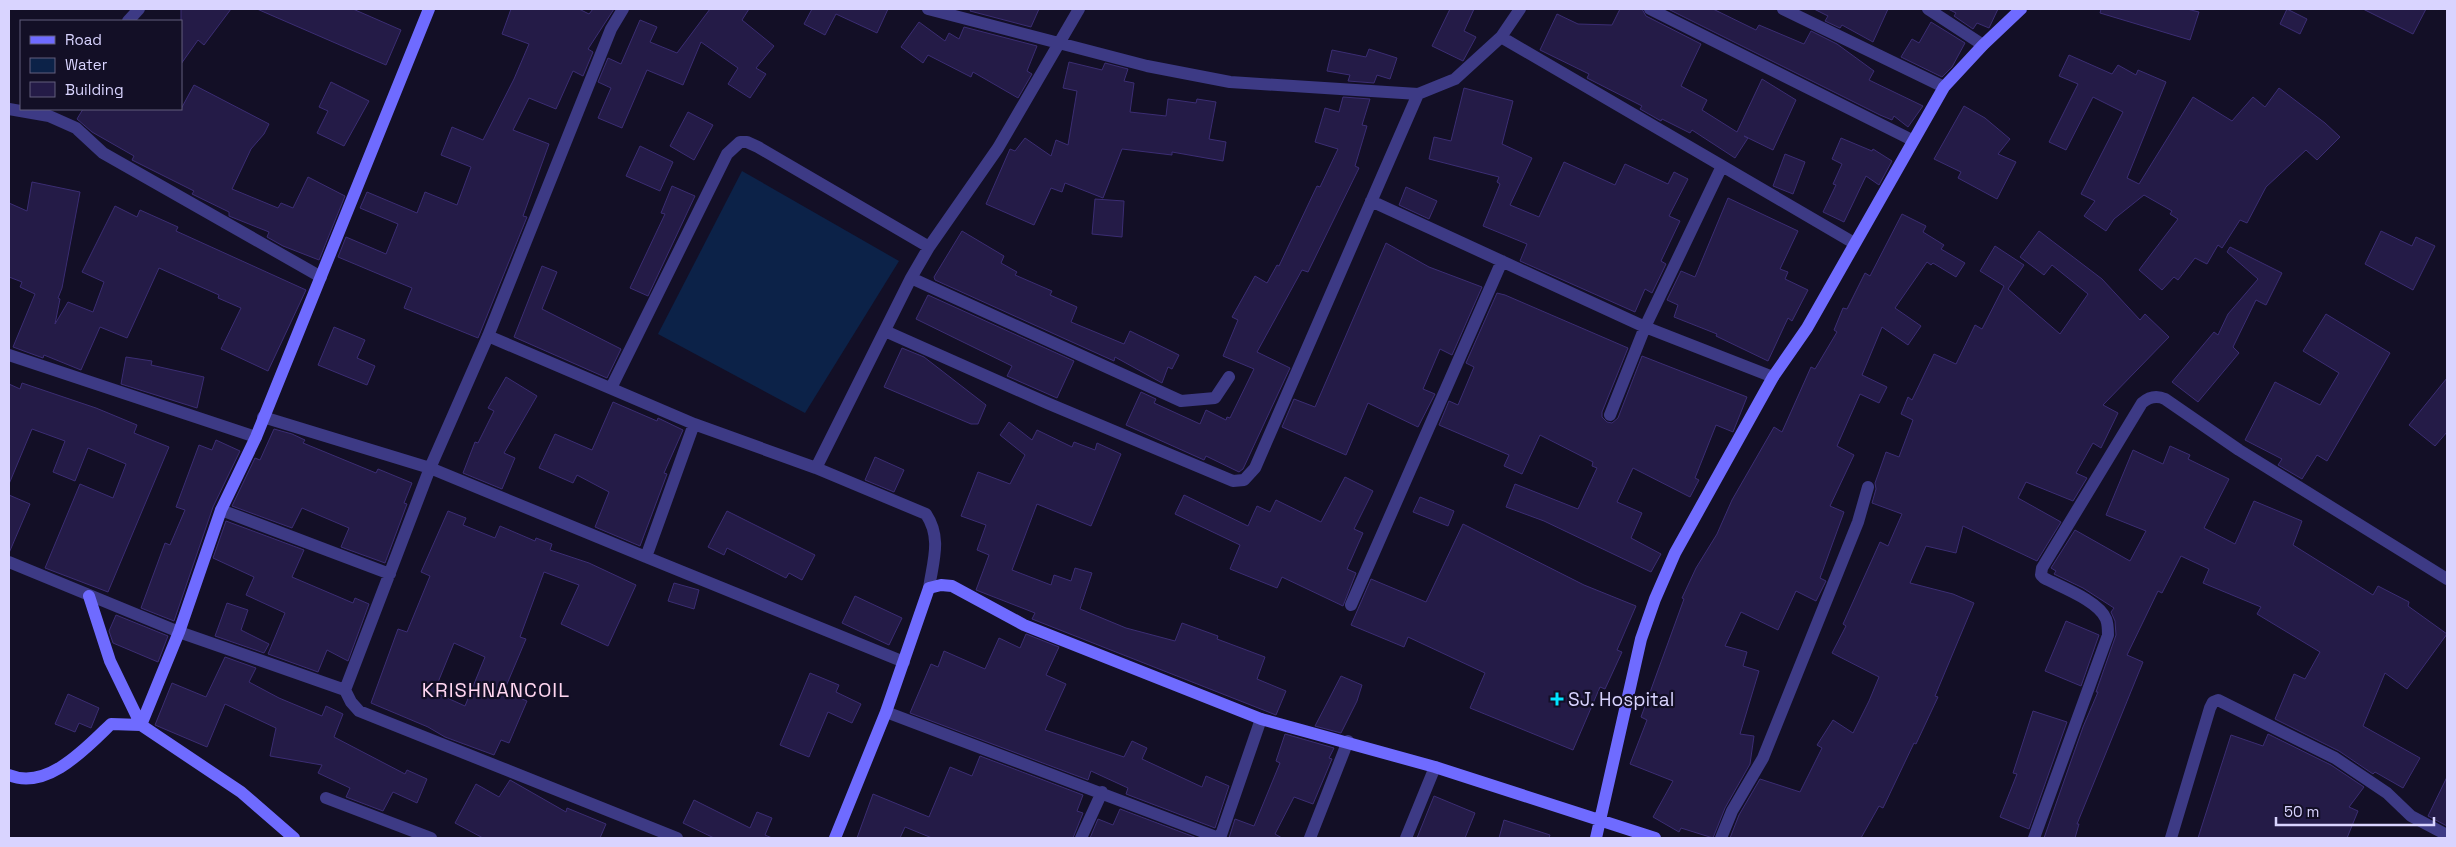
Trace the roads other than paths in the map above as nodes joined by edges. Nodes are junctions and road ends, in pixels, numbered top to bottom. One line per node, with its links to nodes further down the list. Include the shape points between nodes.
1 (139, 9): 11 (street)
2 (429, 9): 25 (street)
3 (623, 9): 29 (street, via 611,30)
4 (928, 9): 13 (street)
5 (1079, 9): 13 (street)
6 (1520, 9): 12 (street)
7 (1650, 9): 19 (street)
8 (1783, 9): 15 (street)
9 (1928, 9): 14 (street)
10 (2021, 9): 14 (street)
11 (129, 20)
12 (1501, 37): 16 (street, via 1455,79); 20 (street)
13 (1060, 43): 16 (street, via 1147,66 1230,82); 23 (street, via 998,148)
14 (1983, 45): 15 (street)
15 (1944, 87): 19 (street)
16 (1418, 94): 21 (street)
17 (23, 110): 18 (street)
18 (52, 112): 25 (street, via 103,152)
19 (1912, 140): 22 (street)
20 (1722, 166): 22 (street); 27 (street)
21 (1371, 202): 24 (street); 28 (street, via 1255,468 1244,480 1233,481)
22 (1854, 243): 32 (street, via 1807,328)
23 (929, 247): 26 (street); 33 (street, via 758,147 740,142 727,154)
24 (1502, 260): 27 (street); 48 (street)
25 (320, 277): 35 (street)
26 (910, 278): 28 (street); 31 (street, via 1181,401 1215,398)
27 (1645, 327): 32 (street); 34 (street)
28 (885, 331): 39 (street)
29 (488, 336): 33 (street); 38 (street)
30 (9, 355): 37 (street)
31 (1229, 377)
32 (1773, 377): 60 (street, via 1676,553 1655,599 1641,639)
33 (611, 388): 36 (street)
34 (1610, 415)
35 (263, 417): 37 (street); 38 (street)
36 (694, 424): 39 (street); 42 (street)
37 (256, 437): 41 (street)
38 (430, 468): 42 (street); 44 (street)
39 (816, 468): 46 (street, via 926,514 934,526 936,539)
40 (1868, 487): 72 (street, via 1858,522 1763,758 1732,811)
41 (221, 510): 44 (street); 49 (street)
42 (646, 557): 50 (street)
43 (9, 562): 47 (street)
44 (390, 574): 51 (street)
45 (2447, 580): 73 (street, via 2239,450 2165,399 2148,398 2042,568 2044,578 2099,610 2107,621 2108,635)
46 (929, 588): 50 (street); 53 (street, via 941,584 952,586 1024,625)
47 (90, 596): 49 (street); 54 (street, via 110,661)
48 (1351, 605)
49 (178, 632): 51 (street); 54 (street)
50 (904, 662): 52 (street)
51 (345, 690): 64 (street, via 359,712)
52 (886, 712): 58 (street); 65 (street)
53 (1261, 719): 55 (street); 67 (street)
54 (141, 725): 57 (street, via 111,724 56,769 38,778 16,778); 62 (street, via 241,792)
55 (1348, 741): 56 (street); 68 (street)
56 (1435, 767): 60 (street); 69 (street)
57 (9, 774)
58 (1102, 792): 66 (street); 67 (street)
59 (326, 798): 63 (street)
60 (1601, 821): 70 (street); 71 (street)
61 (2447, 835): 74 (street, via 2411,816 2387,793 2335,758 2218,700 2210,708)
62 (294, 838)
63 (431, 838)
64 (677, 838)
65 (835, 838)
66 (1081, 838)
67 (1219, 838)
68 (1310, 838)
69 (1406, 838)
70 (1596, 838)
71 (1655, 838)
72 (1721, 838)
73 (2034, 838)
74 (2170, 838)

